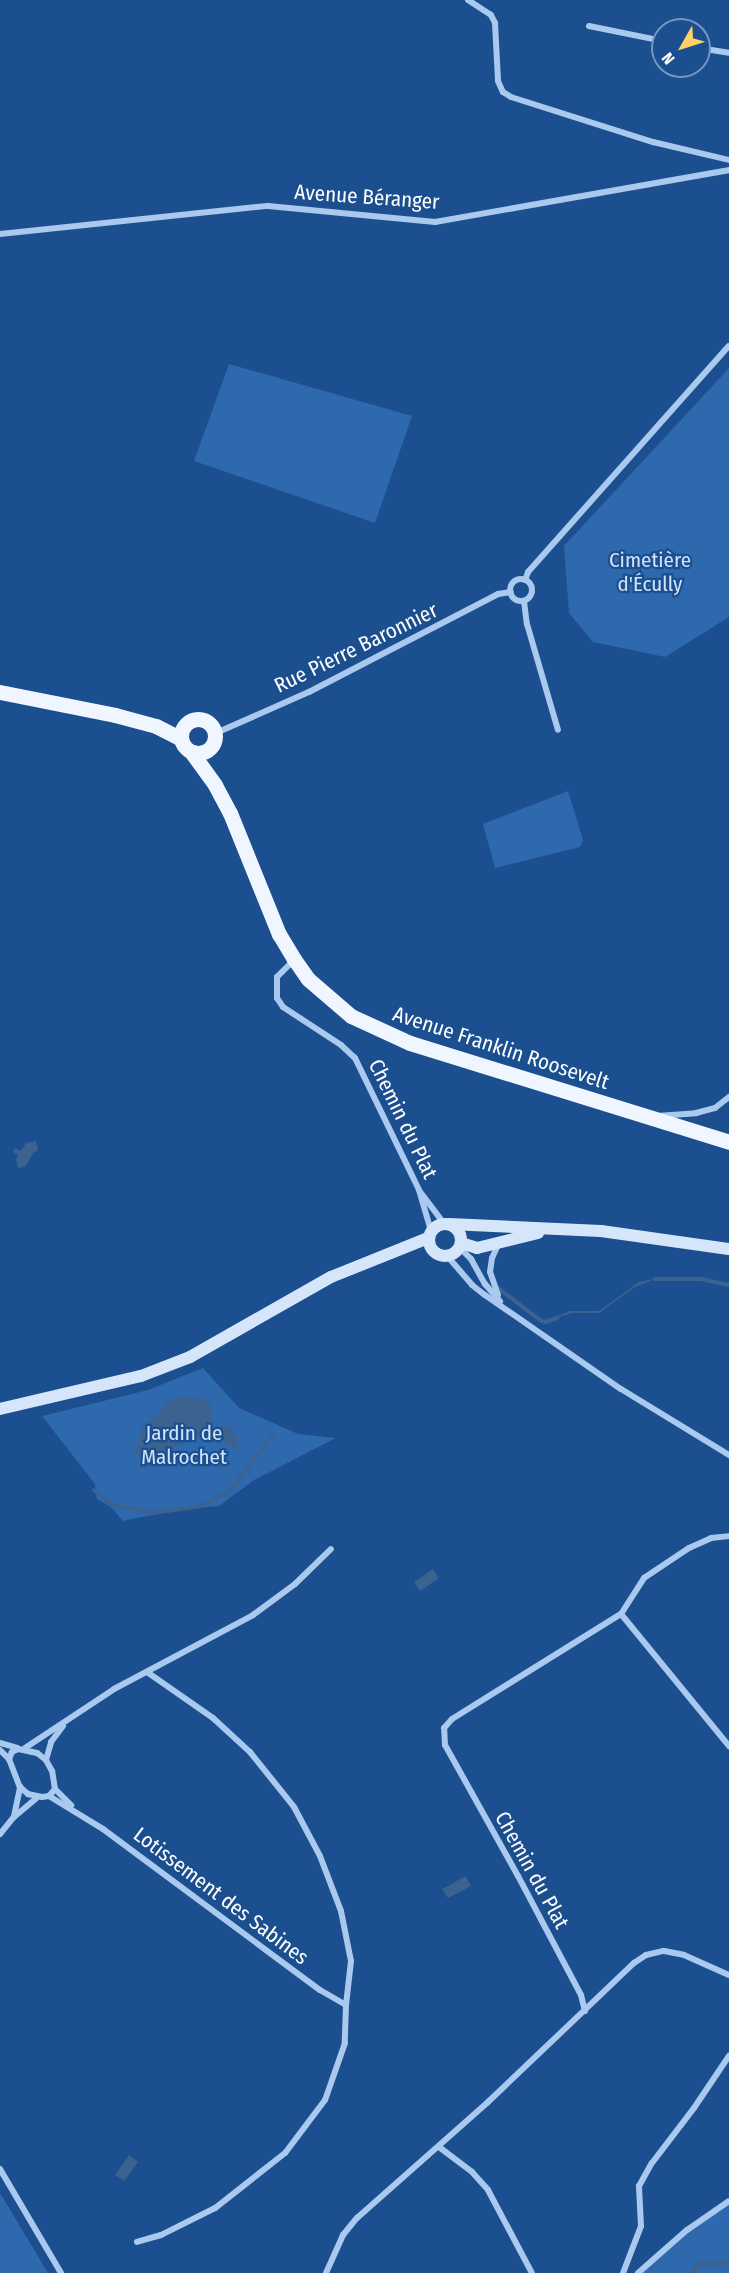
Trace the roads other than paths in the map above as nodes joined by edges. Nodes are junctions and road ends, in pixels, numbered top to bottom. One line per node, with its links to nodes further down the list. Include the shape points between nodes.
1 (468, 0): 6 (street, via 491,15 495,23 498,81 503,92 511,97 653,142)
2 (589, 26): 3 (street)
3 (651, 39)
4 (711, 50): 5 (street)
5 (729, 53)
6 (729, 160)
7 (729, 170): 8 (street, Avenue Béranger, via 435,222 268,206)
8 (0, 234)
9 (729, 346): 10 (street)
10 (525, 580): 11 (street, via 516,581); 12 (street, via 532,592)
11 (511, 592): 12 (street, via 516,599); 18 (street, Rue Pierre Baronnier, via 498,594)
12 (525, 600): 16 (street, via 527,624)
13 (0, 692): 15 (main road)
14 (187, 723): 15 (main road); 17 (main road); 18 (main road, via 198,718 210,722)
15 (156, 726): 17 (main road)
16 (558, 730)
17 (181, 739): 19 (main road)
18 (214, 740): 19 (main road, via 203,753); 20 (main road, Avenue Franklin Roosevelt)
19 (192, 753): 20 (main road, Avenue Franklin Roosevelt)
20 (215, 785): 21 (main road, Avenue Franklin Roosevelt, via 243,841 279,934)
21 (294, 959): 23 (main road, Avenue Franklin Roosevelt, via 308,979 351,1016 384,1033); 25 (street, Chemin du Plat, via 278,977 277,998 283,1007 355,1058)
22 (729, 1097): 23 (street, via 715,1108)
23 (651, 1118): 24 (main road, Avenue Franklin Roosevelt)
24 (729, 1142)
25 (419, 1190): 26 (street); 28 (street, Chemin du Plat)
26 (446, 1224): 27 (main road); 28 (main road); 30 (main road, via 457,1229)
27 (553, 1230): 29 (main road); 31 (main road, via 601,1231)
28 (430, 1239): 32 (main road, via 438,1255); 34 (main road, via 332,1276 190,1357 141,1376)
29 (500, 1243): 30 (main road, via 477,1248); 33 (street, via 492,1258 490,1277)
30 (460, 1245): 32 (main road); 33 (street, via 484,1284)
31 (729, 1249)
32 (448, 1257): 33 (street, via 472,1285)
33 (509, 1310): 35 (street, via 621,1389)
34 (0, 1409)
35 (729, 1455)
36 (729, 1536): 38 (street, Chemin du Plat, via 711,1538 689,1548 644,1578)
37 (331, 1549): 39 (street, via 295,1584 253,1615)
38 (621, 1614): 42 (street); 56 (street, Chemin du Plat, via 452,1719 442,1735 581,1995)
39 (147, 1671): 40 (street); 55 (street, via 213,1718 250,1752 294,1807 320,1856 341,1911 351,1961)
40 (65, 1723): 43 (street); 46 (street, via 51,1742)
41 (0, 1743): 43 (street)
42 (729, 1746)
43 (21, 1749): 45 (street, via 12,1752); 46 (street, via 36,1752)
44 (0, 1750): 45 (street)
45 (9, 1759): 47 (street)
46 (46, 1760): 48 (street, Lotissement des Sabines)
47 (20, 1787): 50 (street); 52 (street)
48 (55, 1789): 49 (street); 51 (street, Lotissement des Sabines)
49 (49, 1796): 50 (street); 51 (street, Lotissement des Sabines)
50 (37, 1798): 52 (street)
51 (78, 1811): 55 (street, Lotissement des Sabines, via 320,1990)
52 (14, 1817): 53 (street)
53 (0, 1834)
54 (729, 1975): 56 (street, via 684,1955 656,1952 634,1963)
55 (346, 2005): 61 (street, via 345,2043 325,2100 285,2153 215,2208 162,2235)
56 (585, 2011): 58 (street)
57 (729, 2056): 65 (street, via 639,2186 641,2226)
58 (439, 2147): 63 (street, via 350,2225); 64 (street, via 488,2190)
59 (0, 2169): 62 (street)
60 (729, 2201): 66 (street, via 687,2230)
61 (136, 2242)
62 (61, 2273)
63 (326, 2273)
64 (532, 2273)
65 (623, 2273)
66 (638, 2273)

